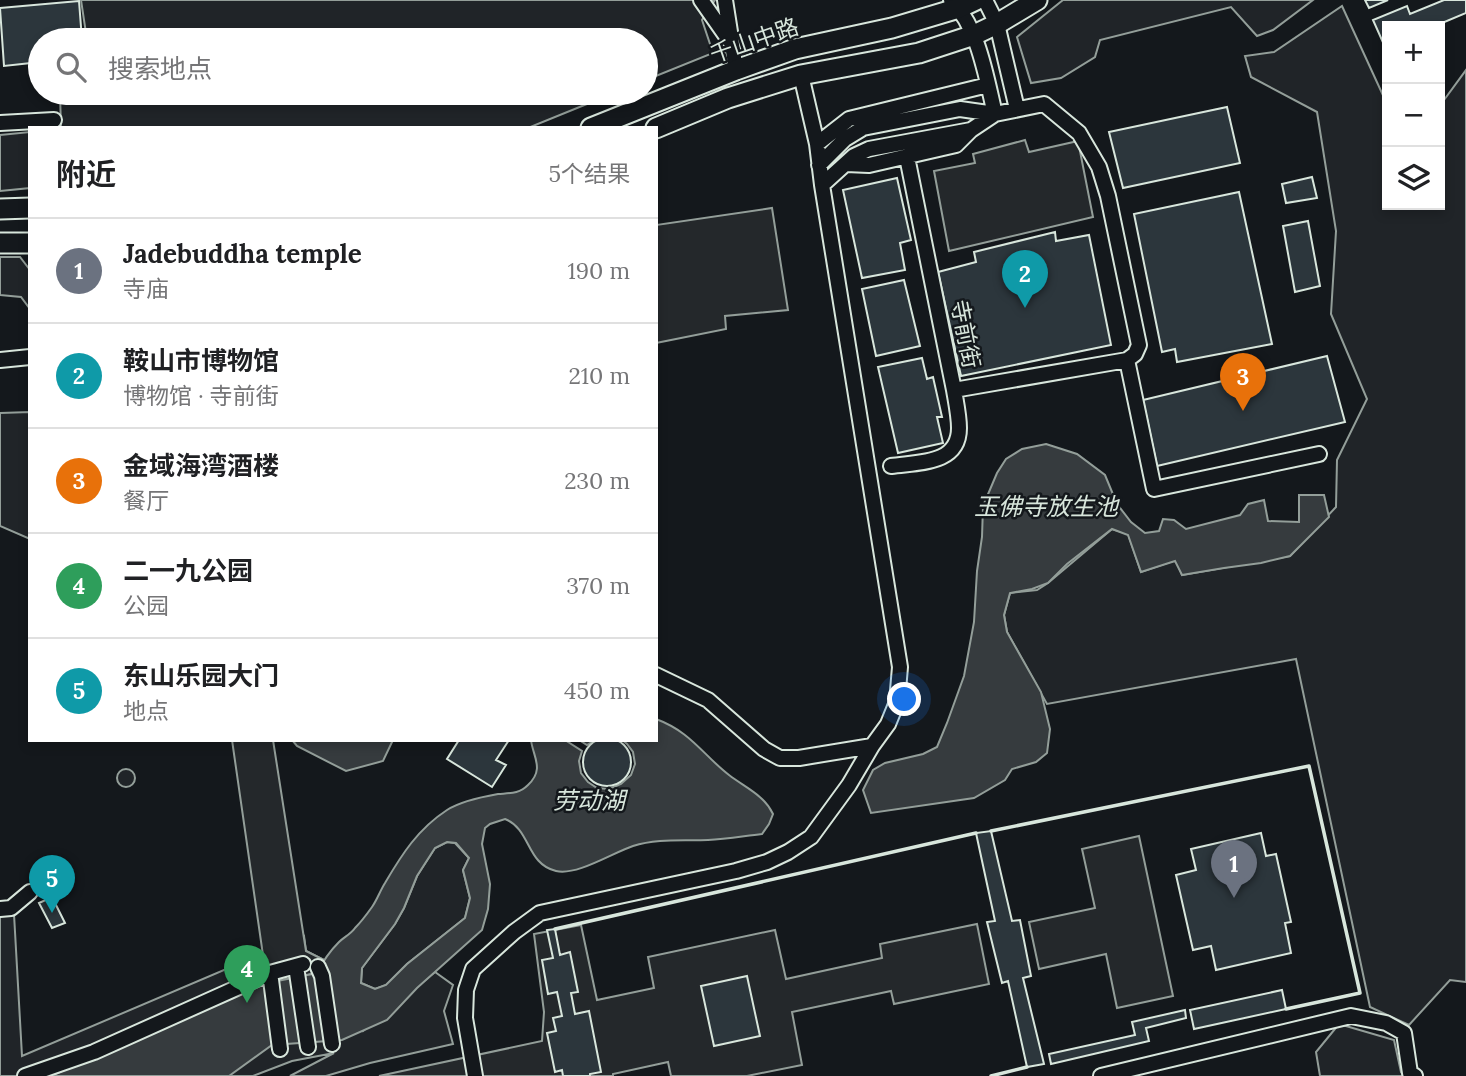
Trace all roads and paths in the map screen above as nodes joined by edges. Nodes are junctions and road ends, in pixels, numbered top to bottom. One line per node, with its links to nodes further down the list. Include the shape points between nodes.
1 (701, 0): 8 (street)
2 (725, 0): 8 (street)
3 (985, 0): 6 (street)
4 (1037, 0): 6 (main road, 千山中路)
5 (962, 3): 7 (street); 9 (main road, 千山中路, via 892,28 795,49)
6 (997, 24): 7 (main road, 千山中路); 14 (street)
7 (974, 35): 10 (main road, 千山中路, via 919,53); 11 (street)
8 (731, 44): 9 (street)
9 (736, 70): 12 (main road, 千山中路)
10 (801, 75): 20 (main road, 千山中路); 23 (street)
11 (988, 85): 15 (street); 23 (street, via 849,119)
12 (658, 101)
13 (648, 105): 19 (main road, 千山中路)
14 (1017, 109): 15 (street); 34 (street, via 1044,104 1079,133 1099,167 1139,345)
15 (995, 114): 17 (street, via 960,109); 21 (street)
16 (54, 120): 18 (street)
17 (899, 121): 22 (street); 26 (street, via 863,128)
18 (0, 123)
19 (596, 126)
20 (658, 127)
21 (971, 130): 22 (street); 24 (street, via 956,145)
22 (904, 142): 25 (street, via 869,149)
23 (817, 144): 26 (street)
24 (907, 157): 25 (street); 35 (street, 寺前街)
25 (846, 164): 27 (street)
26 (819, 165): 27 (street)
27 (822, 185): 39 (street, via 901,667 897,702)
28 (28, 208): 29 (main road)
29 (0, 209)
30 (0, 243): 31 (main road)
31 (28, 243)
32 (28, 357): 33 (street)
33 (0, 360)
34 (1127, 360): 35 (street, 寺前街); 36 (street, via 1154,489)
35 (954, 390): 37 (street, via 960,430 953,451 925,462)
36 (1319, 454)
37 (891, 466)
38 (658, 676): 39 (street, via 708,701 780,758)
39 (872, 746): 48 (street, via 811,837 788,852 736,871 540,913 514,932 473,969 466,990 465,1018)
40 (30, 892): 41 (street, via 11,908)
41 (0, 909)
42 (306, 968): 44 (street, via 322,976); 45 (street); 47 (street, via 270,973 94,1052)
43 (271, 980): 46 (street)
44 (332, 1044)
45 (308, 1047)
46 (280, 1049)
47 (25, 1076)
48 (475, 1076)
49 (1101, 1076): 50 (street, via 1351,1016 1386,1023 1404,1033 1410,1073)
50 (1415, 1076)

